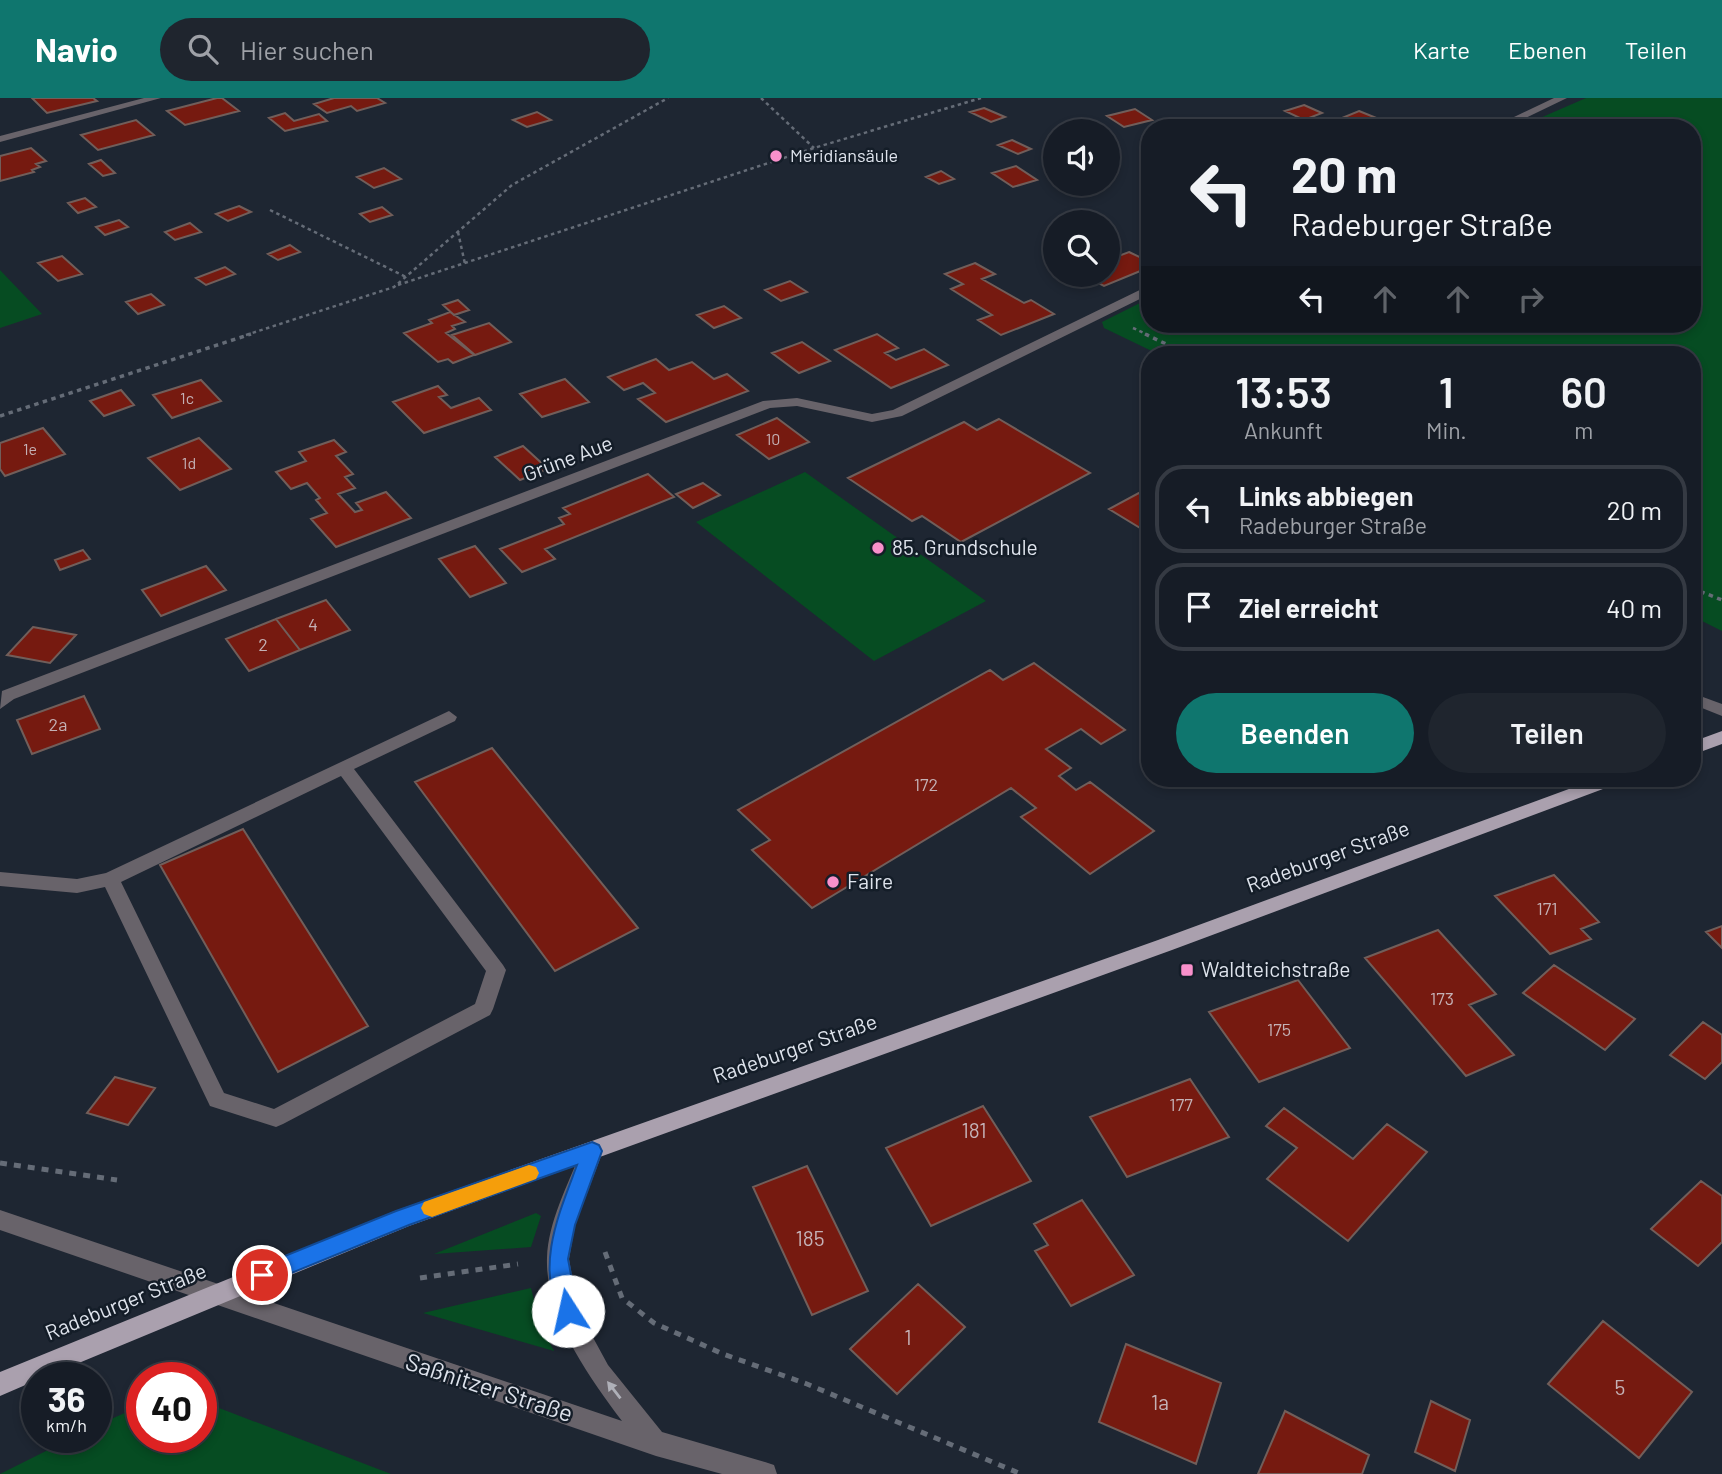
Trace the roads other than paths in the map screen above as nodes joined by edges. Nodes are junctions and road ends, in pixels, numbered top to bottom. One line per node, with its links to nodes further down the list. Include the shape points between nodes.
1 (156, 98): 4 (street)
2 (1562, 98): 3 (street)
3 (1516, 119)
4 (0, 139)
5 (1141, 293): 7 (street, Grüne Aue, via 897,413 872,418 797,402 768,404 8,695)
6 (1701, 702): 8 (street)
7 (0, 703)
8 (1722, 710)
9 (449, 717): 12 (street)
10 (1722, 737): 11 (main road)
11 (1701, 745)
12 (344, 768): 15 (street); 15 (street, via 496,970 483,1009 276,1118 218,1100)
13 (1591, 787): 16 (main road, Radeburger Straße)
14 (0, 879): 15 (street, via 77,886)
15 (110, 879)
16 (592, 1151): 18 (main road, Radeburger Straße, via 404,1218); 20 (street, one-way to 16, via 600,1373 568,1311 558,1259 565,1225)
17 (0, 1220): 18 (street, Saßnitzer Straße)
18 (215, 1294): 19 (main road, Radeburger Straße); 20 (street, Saßnitzer Straße)
19 (0, 1384)
20 (656, 1444): 21 (street, Saßnitzer Straße)
21 (765, 1474)

